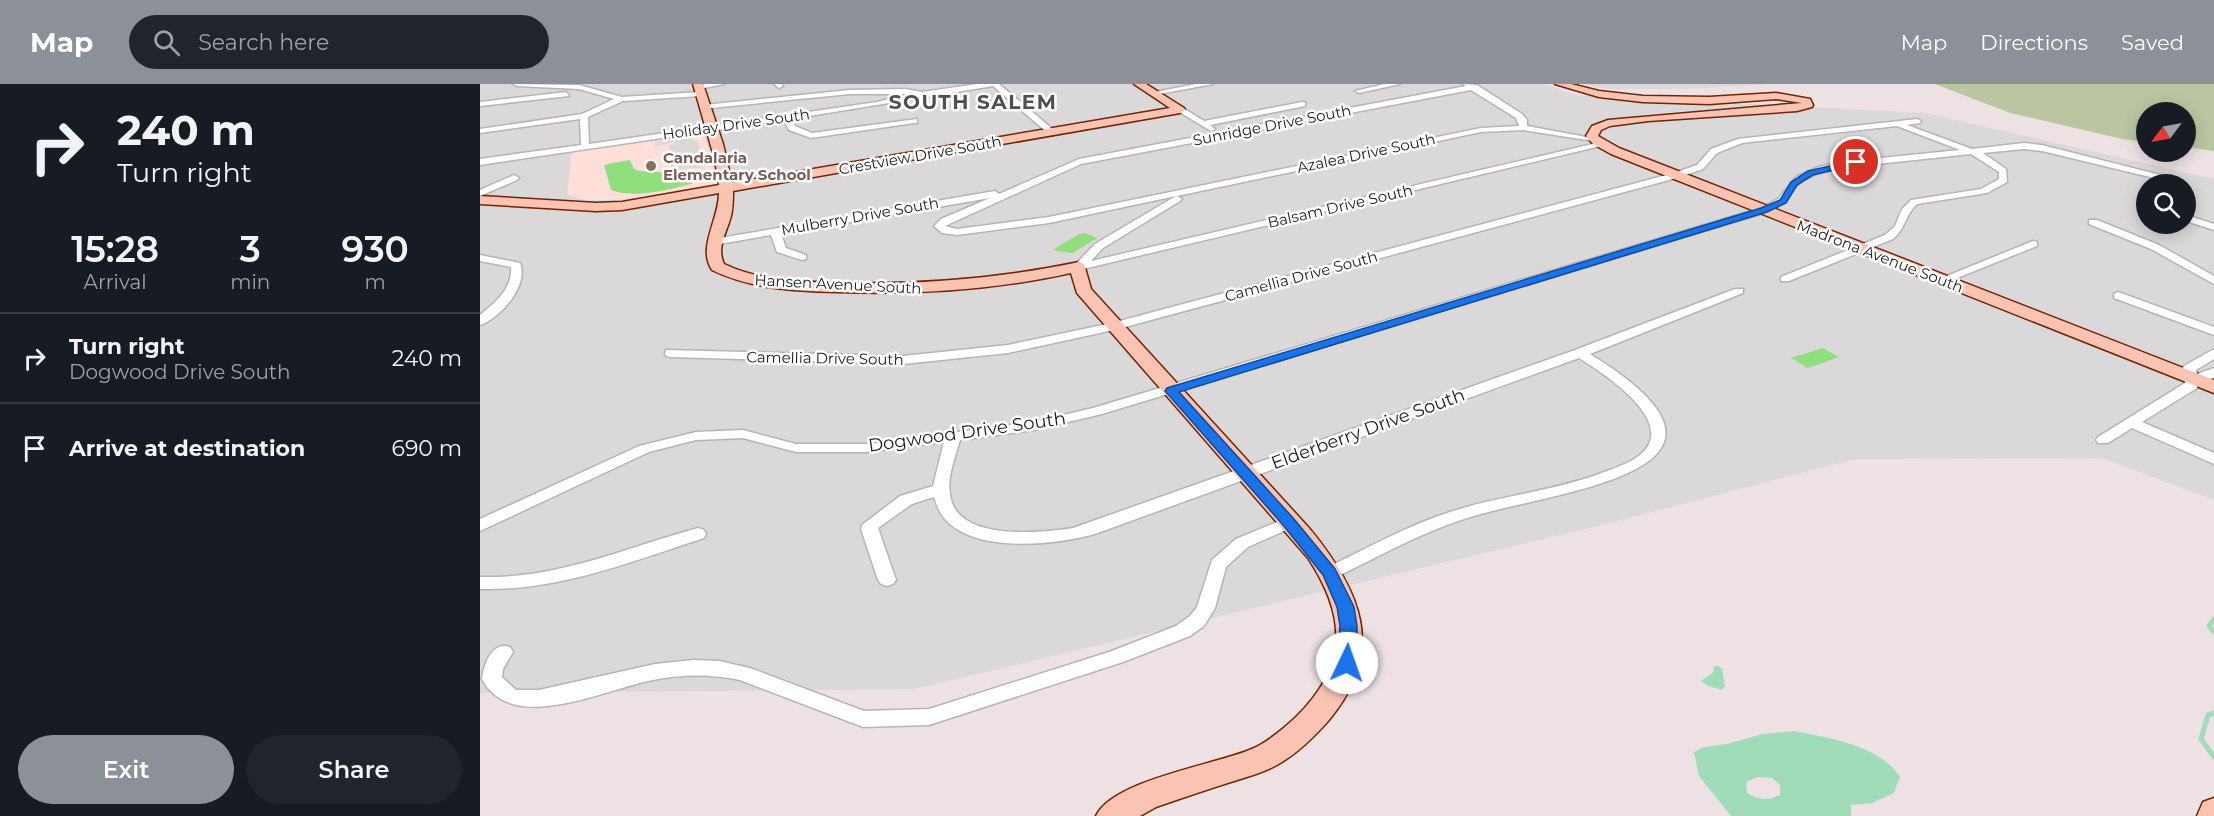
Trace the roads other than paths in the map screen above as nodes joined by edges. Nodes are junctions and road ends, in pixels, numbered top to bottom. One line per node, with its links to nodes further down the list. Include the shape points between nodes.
1 (517, 84): 11 (street, via 579,87)
2 (720, 84): 9 (street)
3 (993, 84): 13 (street, Holiday Drive South); 28 (street)
4 (1139, 84): 12 (street)
5 (1209, 84): 12 (street)
6 (1396, 84): 10 (street)
7 (1565, 84): 30 (street, via 1598,94 1730,100 1780,95 1809,104 1616,122 1596,128 1592,133)
8 (1470, 86): 26 (street, via 1519,116); 29 (street, Sunridge Drive South)
9 (699, 88): 14 (street); 17 (street)
10 (1359, 91)
11 (592, 92): 14 (street); 15 (street)
12 (1154, 93): 18 (street)
13 (922, 94): 17 (street, via 900,86 870,84); 20 (street, Holiday Drive South)
14 (622, 99): 19 (street)
15 (480, 104)
16 (1302, 104): 23 (street)
17 (704, 106): 25 (street)
18 (1180, 110): 23 (street); 28 (street, Crestview Drive South)
19 (584, 116): 27 (street); 31 (street)
20 (786, 117): 21 (street, via 792,128 811,136); 25 (street, Holiday Drive South)
21 (914, 121)
22 (1917, 121): 24 (street, Camellia Drive South)
23 (1202, 124): 29 (street)
24 (1898, 124): 32 (street); 35 (street, Camellia Drive South, via 1741,141 1714,151 1695,169)
25 (711, 128): 31 (street, Holiday Drive South); 37 (street, via 724,171)
26 (1524, 128): 30 (street, Azalea Drive South); 38 (street, Azalea Drive South, via 1468,132)
27 (480, 131)
28 (1053, 132): 37 (street, Crestview Drive South)
29 (1219, 135): 40 (street, Sunridge Drive South, via 1086,160)
30 (1597, 142): 35 (street, Madrona Avenue South); 57 (street, Balsam Drive South)
31 (585, 147): 33 (street, Holiday Drive South)
32 (1970, 150): 34 (street, Dogwood Drive South, via 2033,146); 44 (street, Dogwood Drive South, via 1826,168 1798,180 1783,201); 54 (street, via 1998,166 2004,180 1984,191 1914,202 1906,208 1902,226)
33 (480, 162)
34 (2150, 174)
35 (1677, 175): 44 (street, Madrona Avenue South); 64 (street, Camellia Drive South)
36 (514, 178): 39 (street)
37 (725, 189): 41 (street, Crestview Drive South, via 610,207); 52 (street, via 726,206)
38 (1191, 191): 42 (street, Azalea Drive South); 43 (street)
39 (480, 193)
40 (1005, 194): 49 (street, Sunridge Drive South); 51 (street, Mulberry Drive South)
41 (480, 200)
42 (1141, 201): 43 (street, via 1156,202); 49 (street, Azalea Drive South, via 1012,226 957,232)
43 (1157, 209): 57 (street, via 1099,246)
44 (1764, 210): 54 (street, Madrona Avenue South); 72 (street, Dogwood Drive South)
45 (2214, 213): 46 (street)
46 (2196, 216)
47 (2196, 221): 50 (street)
48 (2093, 222): 60 (street, via 2155,247)
49 (939, 226)
50 (2214, 227)
51 (775, 231): 52 (street, Mulberry Drive South); 55 (street, via 782,250)
52 (714, 242): 57 (street, Hansen Avenue South, via 711,252 717,267 732,275 768,283 890,290 945,288 1017,280)
53 (2033, 244): 59 (street)
54 (1863, 249): 58 (street); 59 (street, Madrona Avenue South)
55 (802, 257)
56 (480, 258): 63 (street, via 510,262 517,269 510,291)
57 (1079, 267): 64 (street, via 1083,290)
58 (1785, 279)
59 (1943, 280): 70 (street, Madrona Avenue South)
60 (2214, 281)
61 (1739, 291): 67 (street, Elderberry Drive South)
62 (2118, 296): 65 (street)
63 (480, 321)
64 (1114, 326): 66 (street, Camellia Drive South, via 1008,349 903,360); 72 (street)
65 (2214, 331)
66 (671, 353)
67 (1580, 353): 77 (street, Elderberry Drive South); 82 (street, via 1627,386 1652,415 1658,440 1640,462 1596,481 1461,514)
68 (2214, 353): 70 (street, via 2189,369)
69 (2214, 372): 70 (street, via 2207,377)
70 (2191, 378): 71 (street, Madrona Avenue South); 73 (street, via 2192,385)
71 (2214, 387)
72 (1171, 391): 74 (street, Dogwood Drive South, via 1034,426); 77 (street)
73 (2132, 423): 75 (street); 76 (street)
74 (953, 438): 78 (street); 80 (street, Dogwood Drive South, via 868,448 813,449 743,434 696,436 644,449)
75 (2103, 440)
76 (2214, 459)
77 (1245, 473): 78 (street, Elderberry Drive South, via 1089,530 1043,538 1006,538 969,528 948,510); 79 (street)
78 (942, 489): 83 (street, via 906,500 870,525)
79 (1289, 522): 82 (street); 85 (street, via 1242,543 1218,564 1206,608 1183,631 1116,657 929,717 863,719 743,673 704,667 646,673 536,699 514,698 492,679 493,668)
80 (480, 526)
81 (698, 534): 84 (street, via 549,579)
82 (1330, 573): 86 (street, via 1346,607 1348,643 1347,663 1325,705 1269,755 1242,767 1146,795)
83 (887, 580)
84 (480, 583)
85 (503, 652)
86 (1112, 816)

